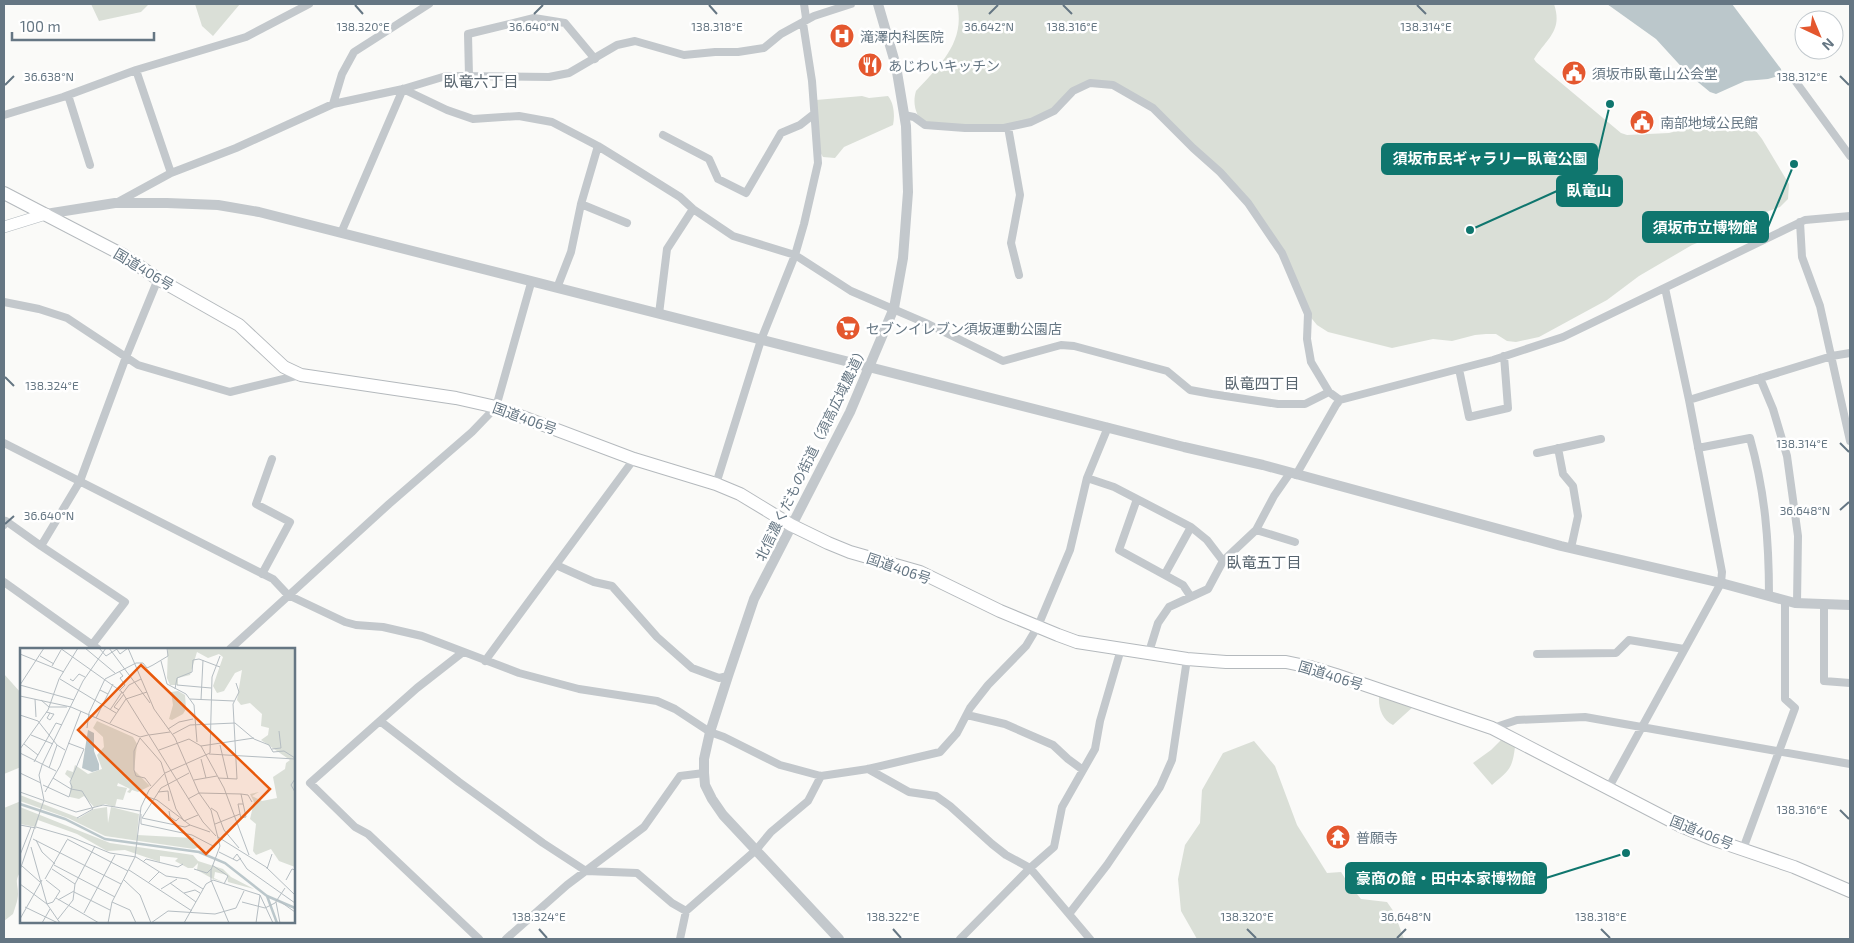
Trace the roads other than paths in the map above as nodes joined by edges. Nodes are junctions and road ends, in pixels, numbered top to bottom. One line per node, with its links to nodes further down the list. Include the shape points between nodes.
1 (309, 4): 8 (street, via 246,37)
2 (429, 4): 13 (street, via 354,52)
3 (804, 4): 6 (street, via 806,18)
4 (851, 4): 6 (street, via 814,16)
5 (878, 4): 15 (street, 北信濃くだもの街道（須高広域農道）, via 896,66)
6 (803, 24): 7 (street, via 781,34 764,48 684,55 635,41 617,45); 14 (street)
7 (595, 58): 9 (street, via 568,73 549,77); 9 (street, via 565,23 534,18 468,34)
8 (136, 70): 12 (street); 22 (street)
9 (469, 76): 11 (street, via 446,76)
10 (1796, 82): 20 (street)
11 (403, 89): 13 (street); 19 (street, via 472,119 519,116 552,122); 32 (street)
12 (68, 95): 16 (street); 21 (street)
13 (332, 104): 22 (street, via 236,148)
14 (814, 114): 18 (street, via 800,125 781,133 746,193 718,179 709,159); 33 (street, via 818,163)
15 (904, 115): 17 (street, via 925,125); 40 (street, 北信濃くだもの街道（須高広域農道）, via 908,192)
16 (4, 116)
17 (1008, 127): 34 (street, via 1020,195 1011,243); 51 (street, via 1031,122 1054,111 1073,92 1090,83 1113,85 1153,108 1220,172 1248,204 1282,253 1308,314 1307,339 1311,362)
18 (663, 135)
19 (598, 146): 25 (street); 26 (street, via 680,197)
20 (1850, 156)
21 (90, 165)
22 (171, 173): 24 (street)
23 (4, 192): 27 (highway, 国道406号)
24 (115, 204): 27 (street); 32 (street, via 218,205)
25 (581, 204): 30 (street); 37 (street, via 571,252)
26 (693, 209): 33 (street, via 733,236); 41 (street, via 667,249)
27 (46, 214): 31 (main road); 35 (highway, 国道406号, via 123,255)
28 (1850, 216): 29 (street)
29 (1800, 222): 38 (street); 46 (street, via 1802,257 1820,306)
30 (626, 223)
31 (4, 227)
32 (341, 233): 36 (street)
33 (795, 255): 40 (street, via 851,290); 42 (street)
34 (1019, 275)
35 (158, 279): 44 (street); 49 (highway, 国道406号, via 240,325 284,367)
36 (531, 283): 37 (street); 54 (street)
37 (557, 288): 41 (street)
38 (1665, 288): 45 (street, via 1563,337); 53 (street)
39 (4, 302): 44 (street, via 67,318)
40 (894, 308): 47 (street, 北信濃くだもの街道（須高広域農道）); 51 (street, via 1002,361 1062,344 1167,371 1190,390 1212,394 1278,404 1305,404)
41 (659, 314): 42 (street)
42 (761, 340): 47 (street); 67 (street)
43 (1850, 353): 46 (street)
44 (126, 356): 49 (street, via 138,365 160,373 230,392); 66 (street)
45 (1504, 356): 48 (street); 48 (street, via 1508,408 1469,417)
46 (1832, 356): 50 (street); 57 (street)
47 (870, 367): 55 (street); 70 (street, 北信濃くだもの街道（須高広域農道）)
48 (1459, 369): 52 (street)
49 (301, 375): 54 (highway, 国道406号)
50 (1760, 378): 53 (street); 86 (street, via 1787,456 1798,536)
51 (1329, 392): 52 (street)
52 (1340, 400): 64 (street)
53 (1689, 400): 60 (street)
54 (496, 407): 63 (highway, 国道406号); 82 (street)
55 (1108, 427): 64 (street); 65 (street)
56 (1601, 439): 59 (street)
57 (1850, 442)
58 (4, 443): 66 (street)
59 (1558, 448): 61 (street); 75 (street, via 1563,474 1573,486 1578,516)
60 (1698, 448): 81 (street, via 1722,572); 83 (street, via 1750,438 1763,492 1769,545)
61 (1537, 453)
62 (272, 459): 78 (street, via 256,504 290,522)
63 (634, 459): 67 (highway, 国道406号); 77 (street)
64 (1293, 474): 72 (street, via 1274,496); 75 (street)
65 (1087, 478): 68 (street, via 1114,487); 89 (street, via 1070,550)
66 (80, 480): 74 (street); 78 (street)
67 (716, 484): 70 (highway, 国道406号, via 740,494)
68 (1137, 500): 71 (street); 79 (street, via 1120,550)
69 (4, 525): 74 (street, via 6,521)
70 (791, 525): 89 (highway, 国道406号, via 843,549 920,572); 99 (street, 北信濃くだもの街道（須高広域農道）, via 754,599)
71 (1191, 528): 76 (street); 79 (street)
72 (1256, 530): 73 (street); 76 (street)
73 (1295, 542)
74 (41, 546): 90 (street, via 125,602)
75 (1571, 548): 81 (street)
76 (1223, 561): 84 (street, via 1208,589)
77 (556, 565): 98 (street); 99 (street, via 594,582 612,586 657,636 692,668 718,678)
78 (262, 574): 82 (street, via 273,579)
79 (1165, 574): 84 (street, via 1183,585)
80 (4, 582): 90 (street)
81 (1721, 583): 83 (street); 93 (street)
82 (288, 595): 91 (street); 94 (street, via 345,622 422,636)
83 (1769, 596): 85 (street)
84 (1191, 597): 95 (street, via 1170,607 1158,623)
85 (1784, 600): 86 (street); 106 (street, via 1785,699 1795,708)
86 (1797, 603): 87 (street)
87 (1824, 604): 88 (street); 100 (street, via 1824,681)
88 (1850, 605)
89 (1038, 626): 92 (highway, 国道406号, via 1077,642); 101 (street, via 1026,646 988,686)
90 (95, 647)
91 (231, 648)
92 (1121, 649): 95 (highway, 国道406号); 109 (street, via 1095,749)
93 (1684, 649): 96 (street, via 1629,640 1616,653); 103 (street)
94 (463, 652): 98 (street); 102 (street)
95 (1149, 652): 97 (highway, 国道406号)
96 (1537, 654)
97 (1187, 659): 104 (highway, 国道406号, via 1286,662 1310,667); 119 (street, via 1172,760 1160,787)
98 (485, 661): 105 (street, via 579,689 657,700)
99 (728, 676): 105 (street, 北信濃くだもの街道（須高広域農道）)
100 (1850, 683)
101 (967, 715): 108 (street, via 957,733 940,752); 109 (street, via 1005,724 1053,745)
102 (380, 721): 116 (street, via 459,782); 120 (street, via 310,783)
103 (1642, 727): 104 (street, via 1585,717 1517,720); 106 (street); 112 (street)
104 (1492, 728): 112 (highway, 国道406号)
105 (710, 732): 110 (street, 北信濃くだもの街道（須高広域農道）); 111 (street, via 780,765)
106 (1780, 751): 107 (street); 113 (street)
107 (1850, 764)
108 (868, 768): 111 (street); 115 (street, via 909,792 936,796 1006,855)
109 (1083, 770): 115 (street, via 1062,807 1054,847)
110 (704, 773): 114 (street, via 712,799); 116 (street, via 680,776 644,827)
111 (821, 776): 114 (street, via 808,801)
112 (1609, 787): 113 (highway, 国道406号, via 1682,826)
113 (1743, 848): 117 (highway, 国道406号)
114 (756, 850): 118 (street); 123 (street)
115 (1030, 868): 119 (street); 124 (street)
116 (586, 871): 118 (street, via 637,873); 121 (street)
117 (1850, 891)
118 (686, 911): 122 (street)
119 (1069, 914): 125 (street)
120 (478, 939)
121 (506, 939)
122 (680, 939)
123 (838, 939)
124 (960, 939)
125 (1090, 939)

